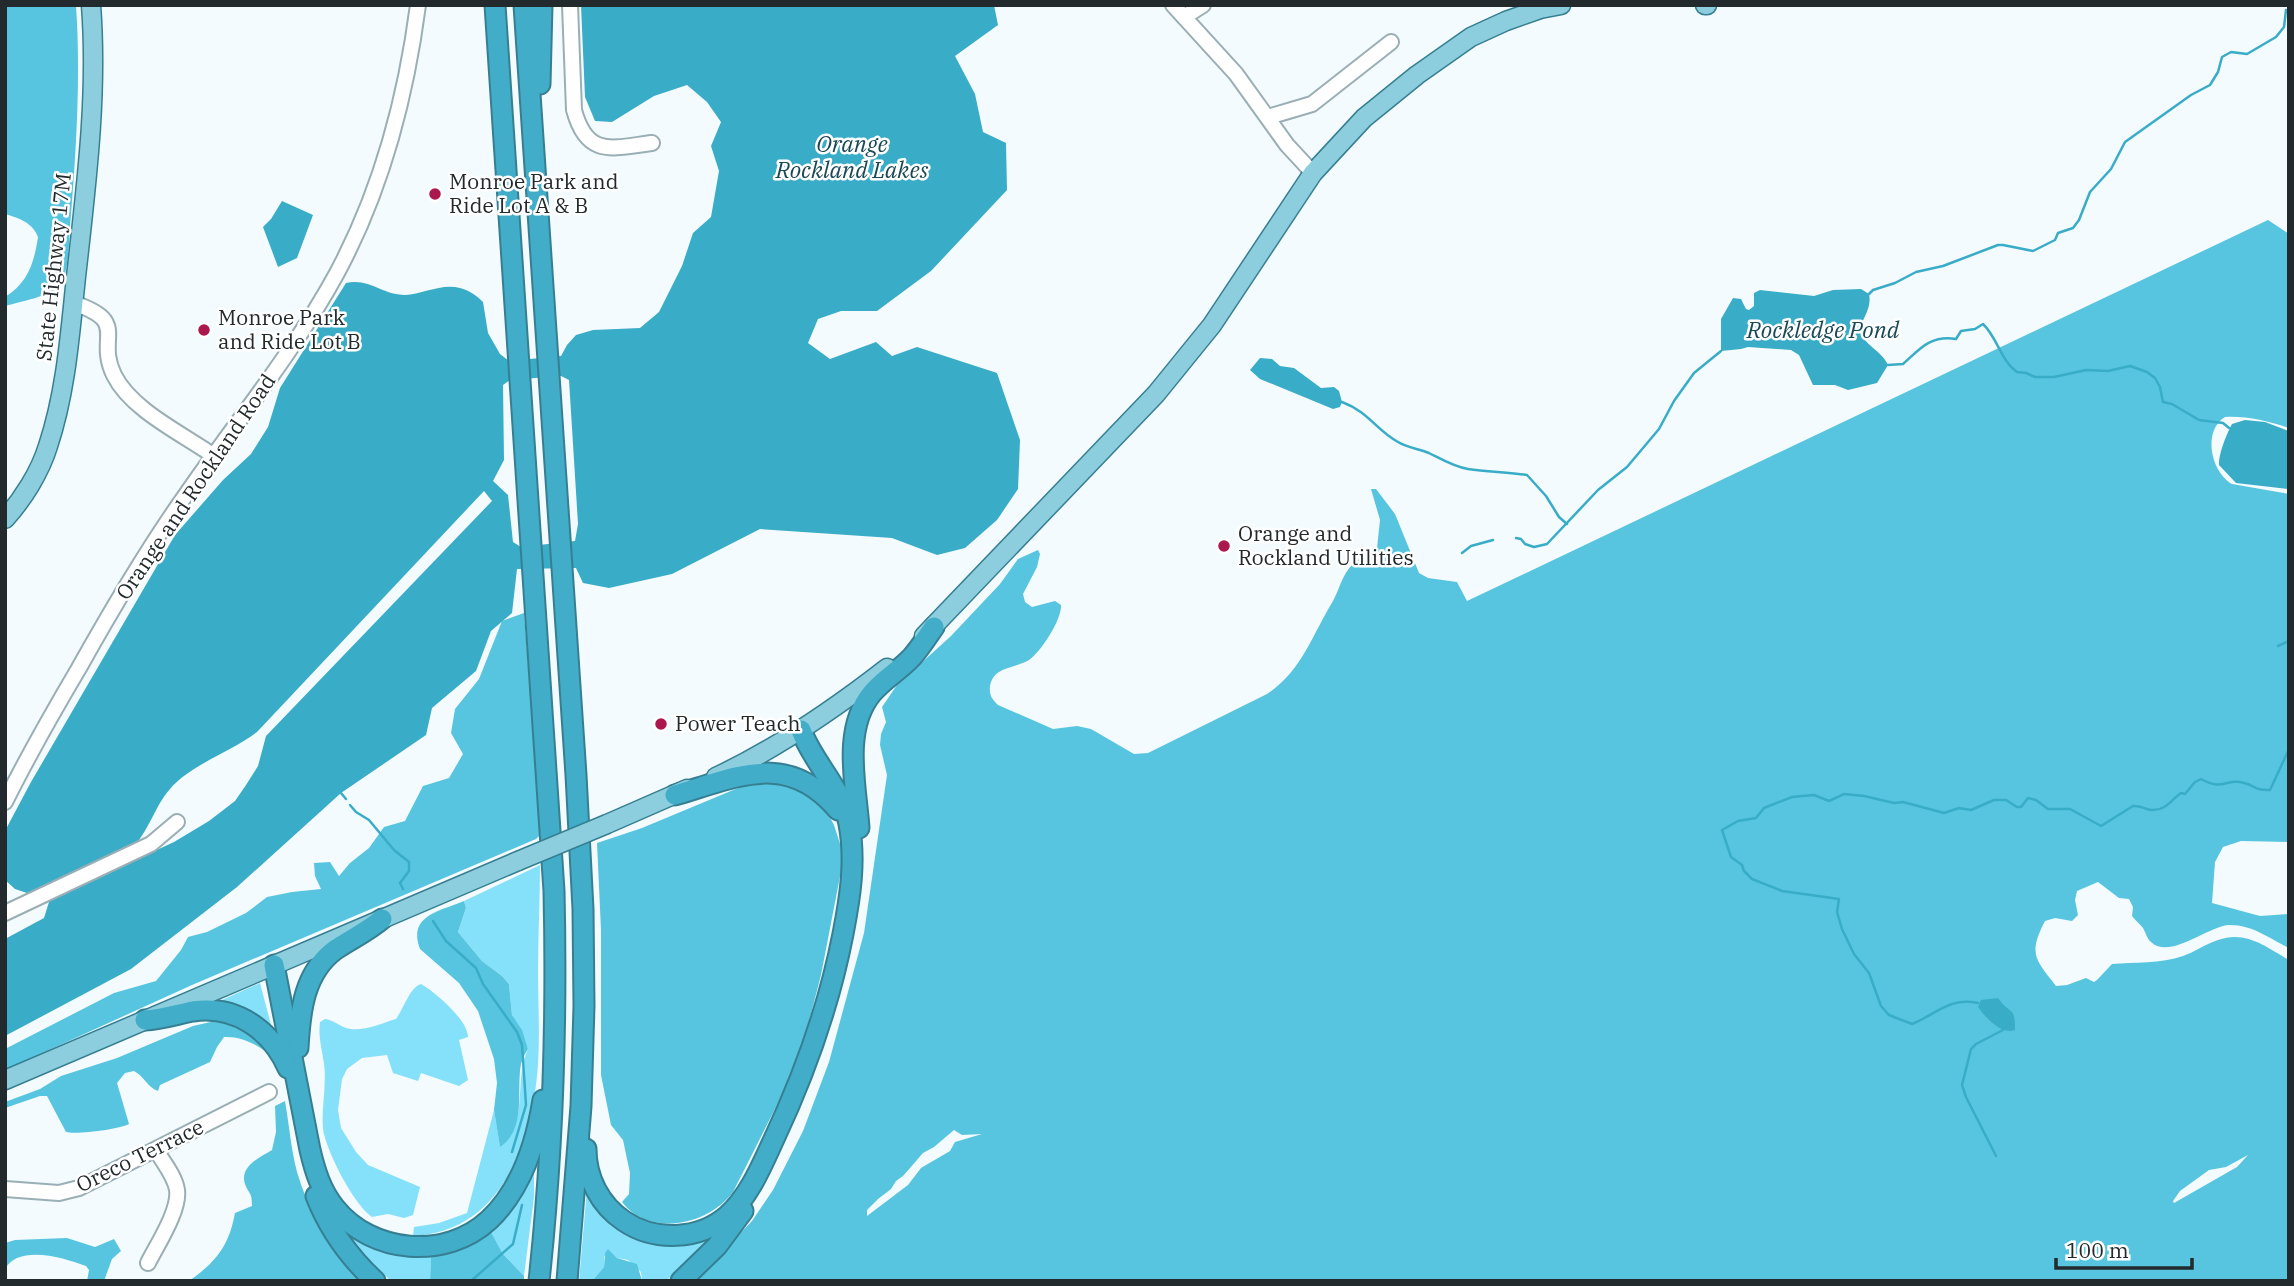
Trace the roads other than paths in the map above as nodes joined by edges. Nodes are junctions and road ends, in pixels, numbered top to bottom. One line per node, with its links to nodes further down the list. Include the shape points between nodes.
1 (91, 5): 16 (main road, State Highway 17M, via 93,99)
2 (418, 5): 17 (street, Orange and Rockland Road, via 396,119 357,231 308,323)
3 (524, 5): 15 (highway)
4 (542, 5): 15 (highway)
5 (570, 5): 13 (street, via 574,110 582,132 596,145 609,148)
6 (1172, 5): 10 (street)
7 (1203, 5): 10 (street)
8 (1561, 5): 14 (main road, via 1506,21 1458,46 1364,118)
9 (495, 11): 28 (highway, via 553,858)
10 (1184, 17): 12 (street)
11 (1391, 43): 12 (street, via 1312,104)
12 (1268, 117): 14 (street)
13 (653, 143)
14 (1313, 173): 19 (main road, via 1218,316 1156,394)
15 (537, 194): 30 (highway, via 581,873)
16 (73, 303): 17 (street, via 105,320 111,368 128,393 153,416); 18 (main road, State Highway 17M, via 61,400 48,448 33,480)
17 (214, 456): 22 (street, Orange and Rockland Road, via 119,596)
18 (5, 519)
19 (934, 627): 20 (main road, via 890,666); 24 (highway, via 912,657 873,692 859,715 854,751)
20 (801, 730): 21 (main road, via 743,764); 24 (highway)
21 (675, 795): 24 (highway, via 748,774 786,774 809,784 830,801); 26 (main road, bridge)
22 (5, 803)
23 (177, 822): 25 (street, via 151,845)
24 (855, 832): 30 (highway, via 845,920 815,1040 767,1154 740,1201 722,1220 689,1234 660,1235 631,1225 602,1199 586,1157); 40 (highway, via 860,860 848,942 809,1077 749,1202 717,1246)
25 (5, 913)
26 (382, 919): 27 (main road); 31 (highway, via 331,954 313,975 303,1003)
27 (271, 966): 29 (main road); 31 (highway)
28 (555, 1009): 31 (highway, via 540,1118 521,1174 488,1221 439,1245 405,1246 380,1240 337,1210 315,1170); 38 (highway)
29 (145, 1020): 31 (highway, via 200,1011 237,1016 266,1035); 32 (main road)
30 (583, 1040): 39 (highway)
31 (292, 1074): 37 (highway, via 307,1165 318,1200 345,1249)
32 (5, 1080)
33 (269, 1092): 34 (street, Oreco Terrace)
34 (156, 1150): 35 (street, Oreco Terrace, via 70,1191); 36 (street, via 177,1195)
35 (5, 1189)
36 (148, 1263)
37 (375, 1281)
38 (539, 1281)
39 (567, 1281)
40 (681, 1281)

